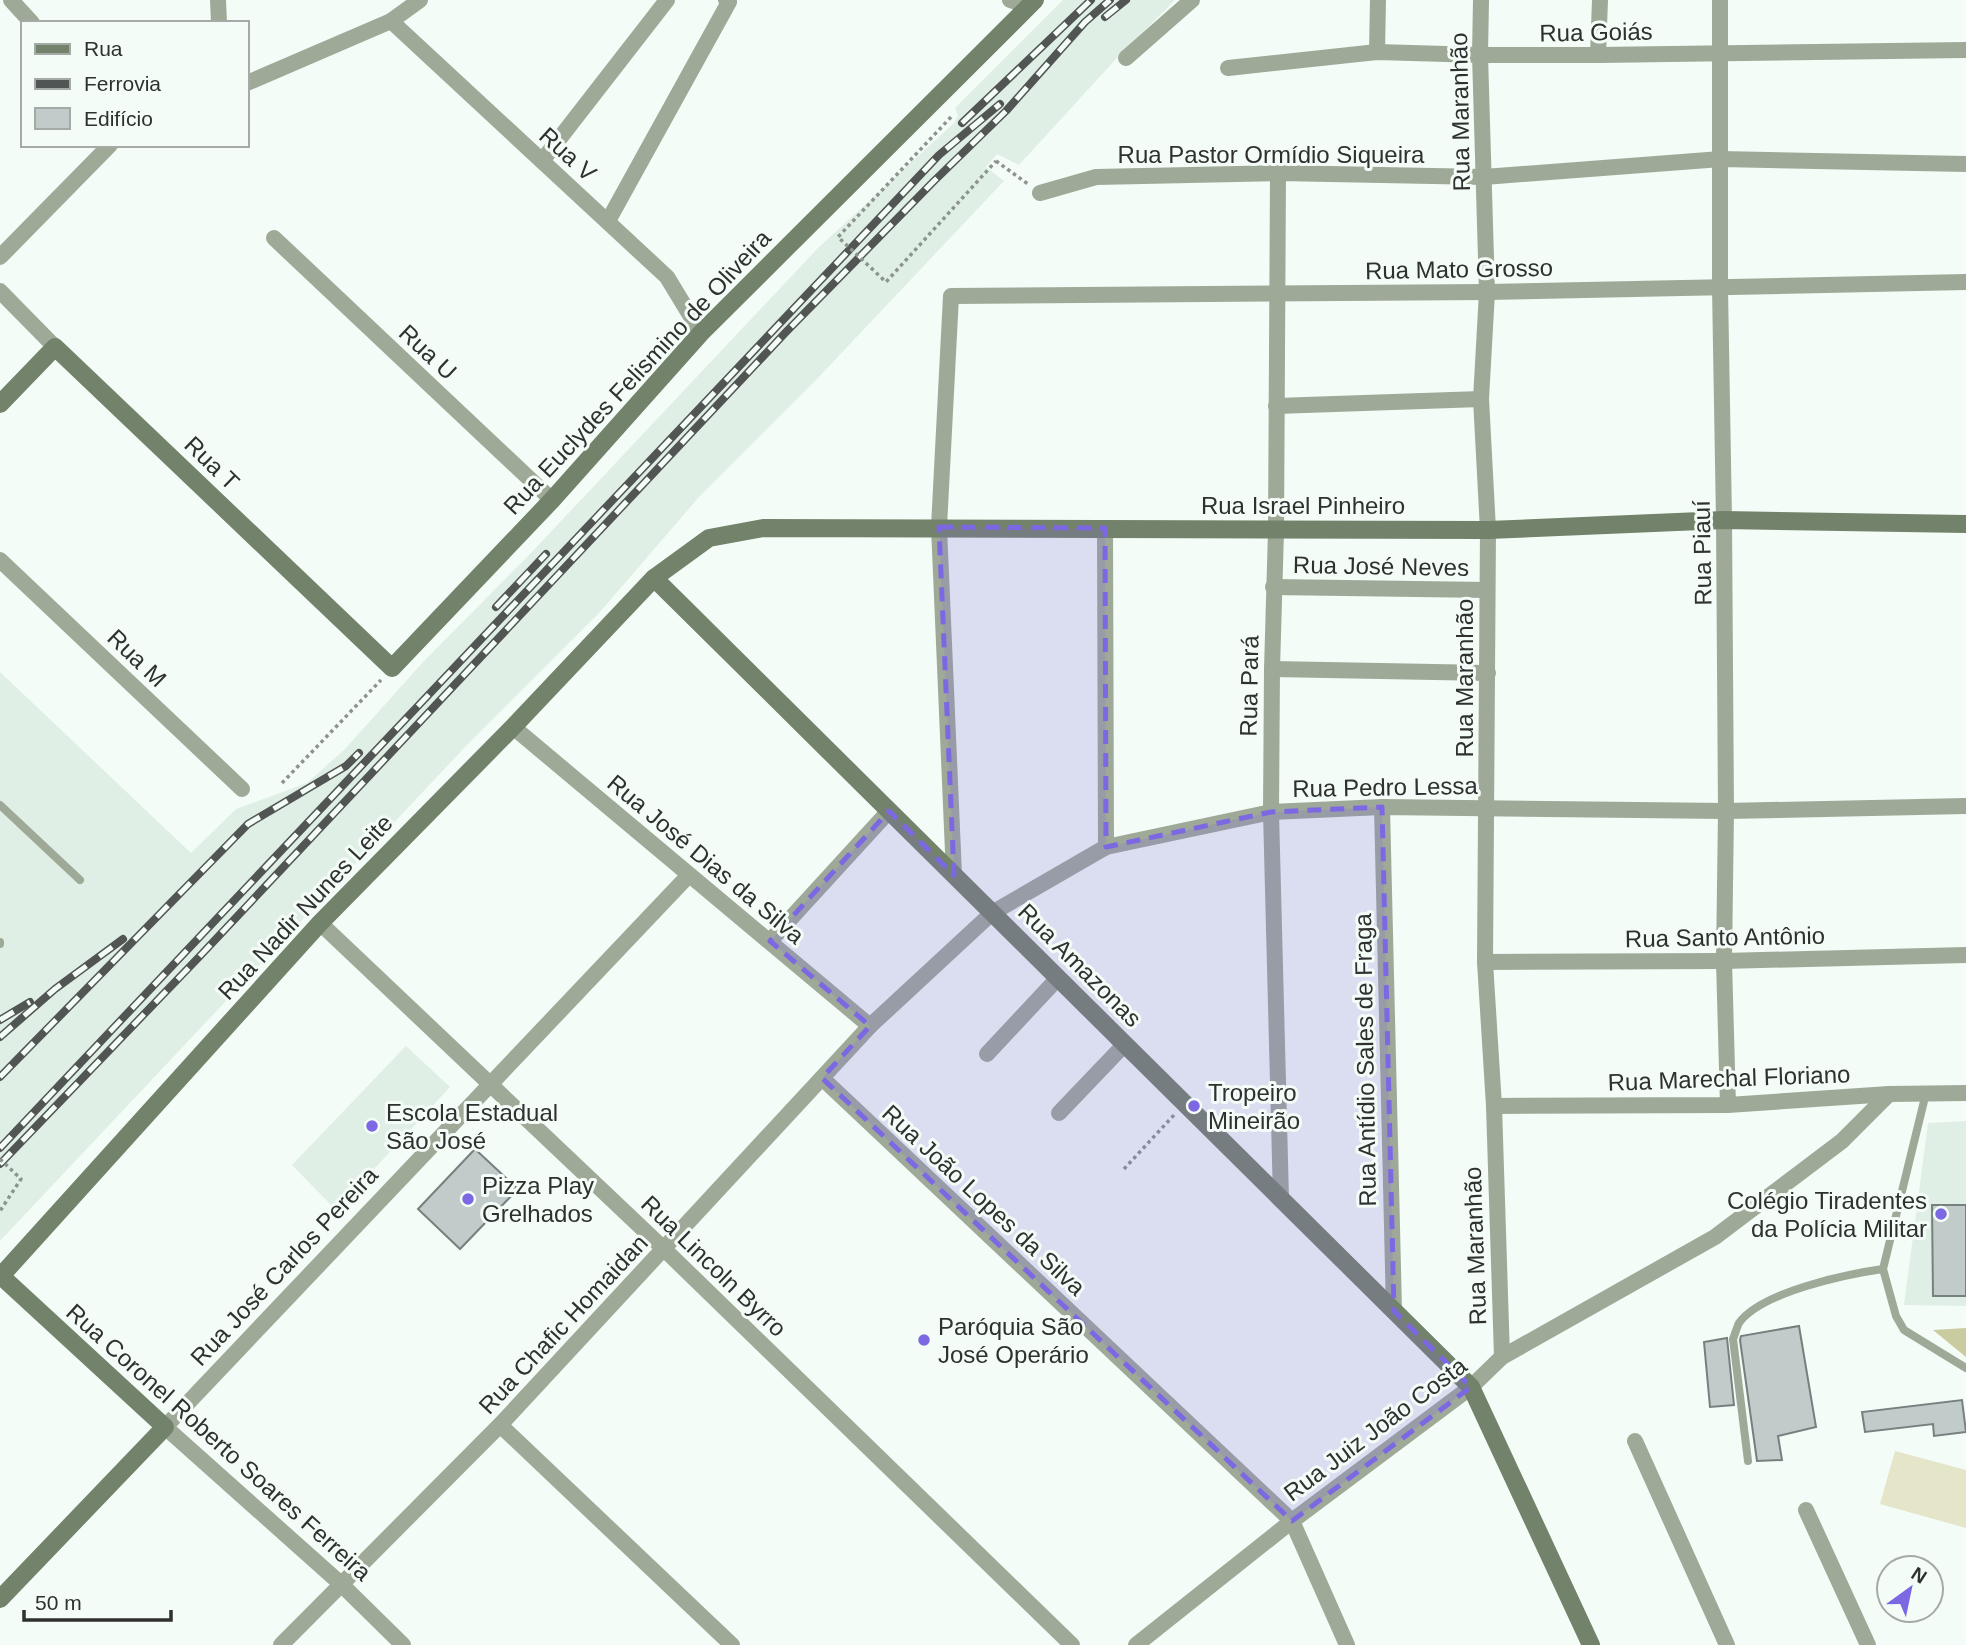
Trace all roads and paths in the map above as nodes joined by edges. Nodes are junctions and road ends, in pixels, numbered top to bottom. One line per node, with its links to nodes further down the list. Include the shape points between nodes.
1 (11, 0): 13 (street)
2 (218, 0): 14 (street)
3 (420, 0): 15 (street)
4 (667, 0): 27 (street)
5 (726, 0): 32 (street, via 729,2)
6 (1010, 0): 12 (street)
7 (1192, 0): 21 (street)
8 (1378, 0): 17 (street)
9 (1481, 0): 19 (street, Rua Maranhão)
10 (1600, 0): 20 (street)
11 (1720, 0): 18 (street, Rua Piauí)
12 (1031, 3): 40 (street, Rua Euclydes Felismino de Oliveira)
13 (30, 21)
14 (219, 21)
15 (391, 21): 23 (street); 27 (street, Rua V)
16 (1966, 50): 18 (street, Rua Goiás)
17 (1377, 52): 19 (street, Rua Goiás); 22 (street, Rua Goiás)
18 (1721, 53): 20 (street, Rua Goiás); 26 (street, Rua Piauí)
19 (1480, 55): 20 (street, Rua Goiás); 30 (street, Rua Maranhão)
20 (1598, 55)
21 (1126, 58)
22 (1228, 68)
23 (248, 83)
24 (951, 117): 31 (path, bridge, via 838,237 886,282 996,161)
25 (108, 147): 34 (street)
26 (1721, 159): 28 (street, Rua Pastor Ormídio Siqueira); 30 (street, Rua Pastor Ormídio Siqueira); 36 (street, Rua Piauí)
27 (541, 161): 32 (street, Rua V)
28 (1966, 164)
29 (1278, 173): 30 (street, Rua Pastor Ormídio Siqueira); 31 (street, Rua Pastor Ormídio Siqueira, via 1096,177); 39 (street, Rua Pará)
30 (1484, 177): 38 (street, Rua Maranhão)
31 (1040, 193)
32 (608, 221): 40 (street, Rua V, via 667,277)
33 (274, 238): 45 (street, Rua U)
34 (0, 257)
35 (1966, 282): 36 (street, Rua Mato Grosso)
36 (1720, 288): 38 (street, Rua Mato Grosso); 46 (street, Rua Piauí)
37 (0, 291): 41 (street, Rua T)
38 (1487, 292): 39 (street, Rua Mato Grosso); 42 (street, Rua Maranhão)
39 (1277, 293): 44 (street, Rua Pará); 48 (street, Rua Mato Grosso, via 951,296)
40 (701, 333): 45 (street, Rua Euclydes Felismino de Oliveira)
41 (55, 347): 43 (street); 56 (street, Rua T)
42 (1481, 399): 44 (street); 50 (street, Rua Maranhão)
43 (0, 404)
44 (1276, 406): 51 (street, Rua Pará)
45 (552, 500): 56 (street, Rua Euclydes Felismino de Oliveira)
46 (1724, 520): 47 (street, Rua Israel Pinheiro); 50 (street, Rua Israel Pinheiro); 67 (street, Rua Piauí)
47 (1966, 524)
48 (939, 527): 49 (street, Rua Israel Pinheiro); 53 (street, Rua Israel Pinheiro, via 762,528 709,538); 71 (street)
49 (1105, 528): 51 (street, Rua Israel Pinheiro); 69 (street)
50 (1488, 530): 51 (street, Rua Israel Pinheiro); 55 (street, Rua Maranhão)
51 (1276, 531): 54 (street, Rua Pará)
52 (0, 560): 61 (street, Rua M)
53 (654, 578): 59 (street, Rua Nadir Nunes Leite); 66 (street, Rua Amazonas)
54 (1273, 587): 55 (street, Rua José Neves); 57 (street, Rua Pará)
55 (1487, 590): 58 (street, Rua Maranhão)
56 (392, 668): 60 (path)
57 (1272, 668): 58 (street); 68 (street, Rua Pará)
58 (1488, 673): 65 (street, Rua Maranhão)
59 (513, 727): 70 (street, Rua José Dias da Silva); 74 (street, Rua Nadir Nunes Leite)
60 (282, 783)
61 (242, 789)
62 (0, 806): 72 (lane)
63 (1966, 806): 67 (street, Rua Pedro Lessa)
64 (1382, 807): 65 (street, Rua Pedro Lessa); 68 (street, Rua Pedro Lessa); 99 (street, Rua Antídio Sales de Fraga)
65 (1487, 808): 67 (street, Rua Pedro Lessa); 78 (street, Rua Maranhão)
66 (889, 811): 71 (street, Rua Amazonas); 75 (street)
67 (1726, 811): 77 (street, Rua Piauí)
68 (1271, 812): 69 (street, Rua Pedro Lessa); 94 (street, Rua Pará)
69 (1106, 847): 73 (street, Rua Pedro Lessa)
70 (689, 874): 75 (street, Rua José Dias da Silva); 84 (street, Rua José Carlos Pereira)
71 (954, 875): 73 (street, Rua Amazonas)
72 (80, 880)
73 (992, 913): 79 (street, Rua Amazonas); 80 (street, Rua Pedro Lessa)
74 (320, 923): 84 (street, Rua Lincoln Byrro); 98 (street, Rua Nadir Nunes Leite)
75 (769, 942): 80 (street, Rua José Dias da Silva)
76 (1966, 955): 77 (street, Rua Santo Antônio)
77 (1724, 961): 78 (street, Rua Santo Antônio); 89 (street, Rua Piauí)
78 (1485, 962): 90 (street, Rua Maranhão)
79 (1058, 978): 81 (street, Rua Amazonas); 82 (street)
80 (870, 1026): 83 (street, Rua Chafic Homaidan)
81 (1125, 1044): 88 (street, Rua Amazonas); 91 (street)
82 (987, 1054)
83 (822, 1079): 96 (street, Rua Chafic Homaidan); 108 (street, Rua João Lopes da Silva)
84 (490, 1084): 96 (street, Rua Lincoln Byrro); 104 (street, Rua José Carlos Pereira)
85 (1926, 1093): 86 (street, Rua Marechal Floriano); 87 (street, Rua Marechal Floriano); 97 (lane)
86 (1966, 1093)
87 (1889, 1094): 89 (street, Rua Marechal Floriano); 100 (street, Rua Juiz João Costa, via 1842,1141 1715,1237)
88 (1185, 1104): 93 (path); 94 (street, Rua Amazonas)
89 (1728, 1105): 90 (street, Rua Marechal Floriano)
90 (1494, 1106): 100 (street, Rua Maranhão)
91 (1059, 1113)
92 (0, 1159): 95 (path, bridge, via 21,1179)
93 (1124, 1169)
94 (1281, 1199): 99 (street, Rua Amazonas)
95 (0, 1211)
96 (664, 1249): 103 (street, Rua Chafic Homaidan); 114 (street, Rua Lincoln Byrro)
97 (1883, 1269): 101 (lane, via 1893,1309 1904,1330); 106 (lane, via 1804,1285 1740,1322 1733,1339)
98 (1, 1276): 104 (street, Rua Coronel Roberto Soares Ferreira)
99 (1394, 1311): 102 (street, Rua Amazonas)
100 (1502, 1357): 102 (street, Rua Juiz João Costa)
101 (1966, 1367)
102 (1471, 1387): 108 (street, Rua Juiz João Costa); 117 (street)
103 (500, 1425): 109 (street, Rua Chafic Homaidan); 113 (street)
104 (165, 1427): 109 (street, Rua Coronel Roberto Soares Ferreira); 110 (street, Rua José Carlos Pereira)
105 (1635, 1441): 118 (street)
106 (1748, 1461)
107 (1806, 1510): 119 (street)
108 (1292, 1521): 115 (street, Rua Juiz João Costa); 116 (street, Rua João Lopes da Silva)
109 (341, 1584): 111 (street, Rua Chafic Homaidan); 112 (street, Rua Coronel Roberto Soares Ferreira)
110 (0, 1599)
111 (281, 1645)
112 (403, 1645)
113 (732, 1645)
114 (1072, 1645)
115 (1136, 1645)
116 (1347, 1645)
117 (1591, 1645)
118 (1727, 1645)
119 (1868, 1645)

